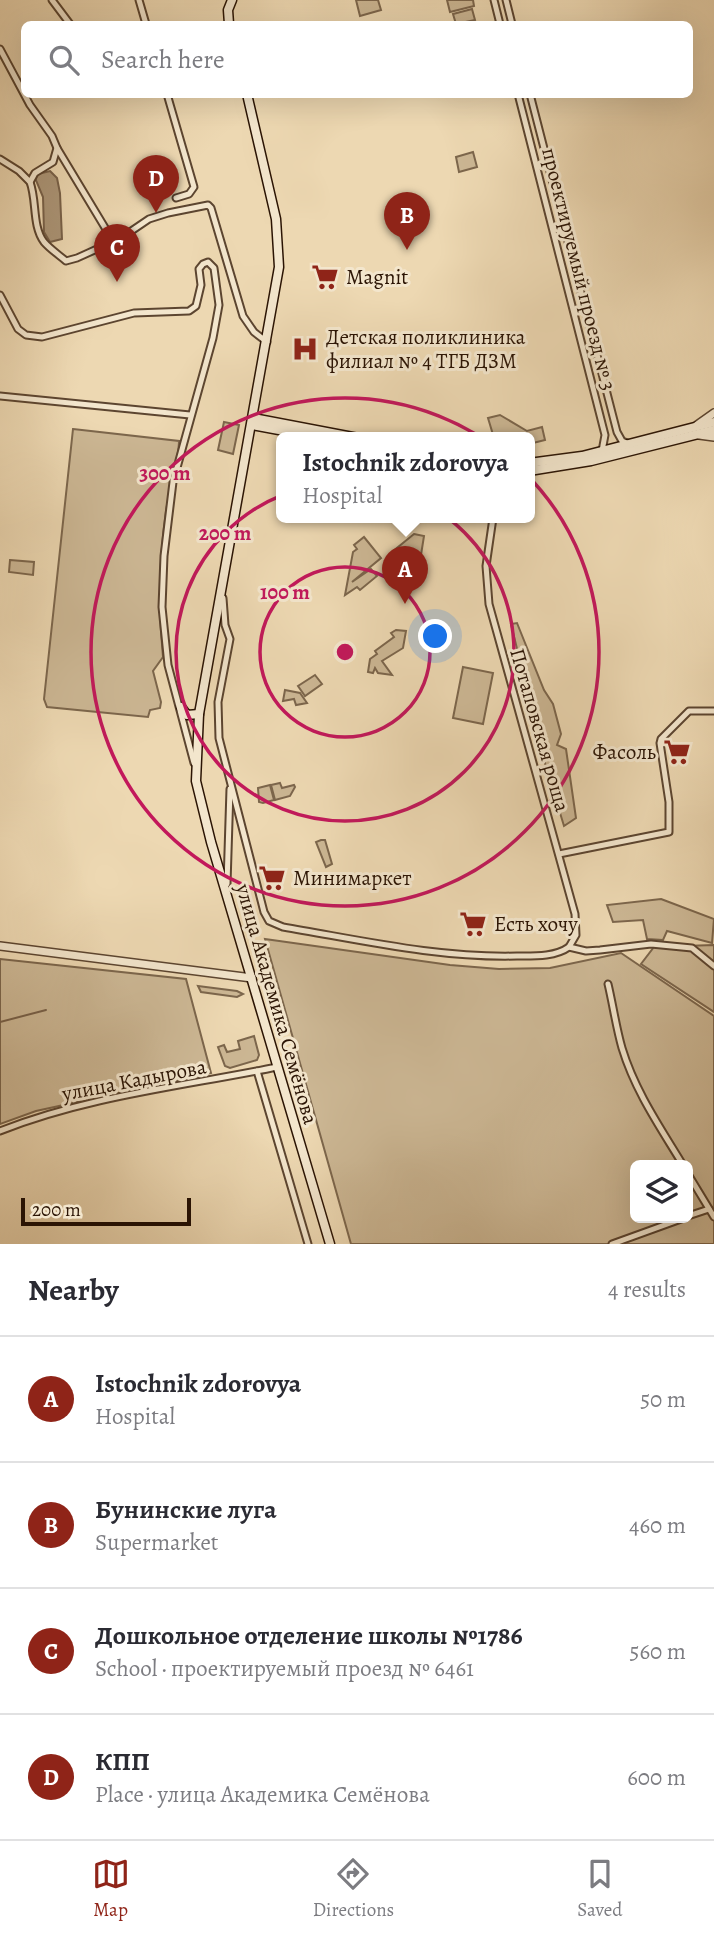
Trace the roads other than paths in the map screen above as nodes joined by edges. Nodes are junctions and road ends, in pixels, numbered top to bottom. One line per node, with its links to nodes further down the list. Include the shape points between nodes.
1 (52, 0): 6 (street)
2 (139, 0): 7 (street)
3 (232, 0): 8 (main road)
4 (494, 0): 9 (street)
5 (506, 0): 10 (street)
6 (68, 21)
7 (145, 21)
8 (229, 21)
9 (499, 21)
10 (511, 21)
11 (0, 49): 12 (street)
12 (21, 88)
13 (26, 98): 18 (street)
14 (168, 98): 21 (street, via 194,187)
15 (248, 98): 24 (main road, улица Академика Семёнова, via 279,241)
16 (519, 98): 36 (street, проектируемый проезд № 3, via 605,435)
17 (531, 98): 35 (street, проектируемый проезд № 3, via 617,432)
18 (57, 148): 20 (street, via 53,162 35,173); 22 (street)
19 (0, 159): 20 (street)
20 (30, 182): 22 (street, via 38,230 45,243 66,261)
21 (176, 198)
22 (113, 241): 24 (street, via 149,219 209,206 243,316)
23 (0, 295): 27 (street, улица Академика Семёнова, via 18,329 43,337 134,313 193,309 201,285 199,269 208,262 214,268 219,305)
24 (267, 342): 28 (main road, улица Академика Семёнова)
25 (0, 396): 27 (street)
26 (714, 413): 31 (street)
27 (190, 415): 41 (street, улица Академика Семёнова, via 173,482 162,607 172,680)
28 (252, 422): 32 (main road); 33 (main road); 40 (main road, улица Академика Семёнова)
29 (714, 422): 31 (main road)
30 (714, 430): 31 (main road)
31 (694, 431): 34 (street); 35 (main road); 38 (main road, via 591,461)
32 (295, 432)
33 (319, 432)
34 (714, 437)
35 (630, 444): 36 (main road)
36 (602, 451): 37 (main road)
37 (535, 463)
38 (535, 470)
39 (492, 523): 48 (street, Потаповская роща, via 485,566 489,604)
40 (223, 585): 43 (main road, улица Академика Семёнова); 45 (street, via 230,639 218,720)
41 (181, 707): 43 (main road, via 187,715); 44 (street, улица Академика Семёнова)
42 (714, 711): 48 (street, via 689,710 661,739 669,832)
43 (200, 714): 44 (main road, улица Академика Семёнова)
44 (196, 772): 49 (main road, улица Академика Семёнова, via 202,810)
45 (230, 782): 46 (street); 47 (street)
46 (240, 823): 47 (street, via 232,819); 51 (street, via 264,912 276,925 444,954 539,955)
47 (229, 824): 49 (street, via 226,876)
48 (559, 854): 51 (street, Потаповская роща, via 577,924)
49 (230, 905): 53 (main road, улица Академика Семёнова)
50 (0, 946): 53 (street)
51 (569, 947): 52 (street, via 586,951 651,944 692,948)
52 (714, 966)
53 (252, 978): 55 (main road, улица Академика Семёнова)
54 (608, 984): 58 (street, via 632,1075)
55 (277, 1067): 56 (street, улица Кадырова); 65 (main road, улица Академика Семёнова)
56 (257, 1071): 57 (street, улица Кадырова, via 89,1104); 64 (street)
57 (0, 1131)
58 (679, 1160)
59 (693, 1182): 60 (street)
60 (709, 1209): 61 (street); 62 (street)
61 (693, 1215)
62 (714, 1217)
63 (670, 1223): 66 (street)
64 (308, 1244)
65 (330, 1244)
66 (612, 1244)

